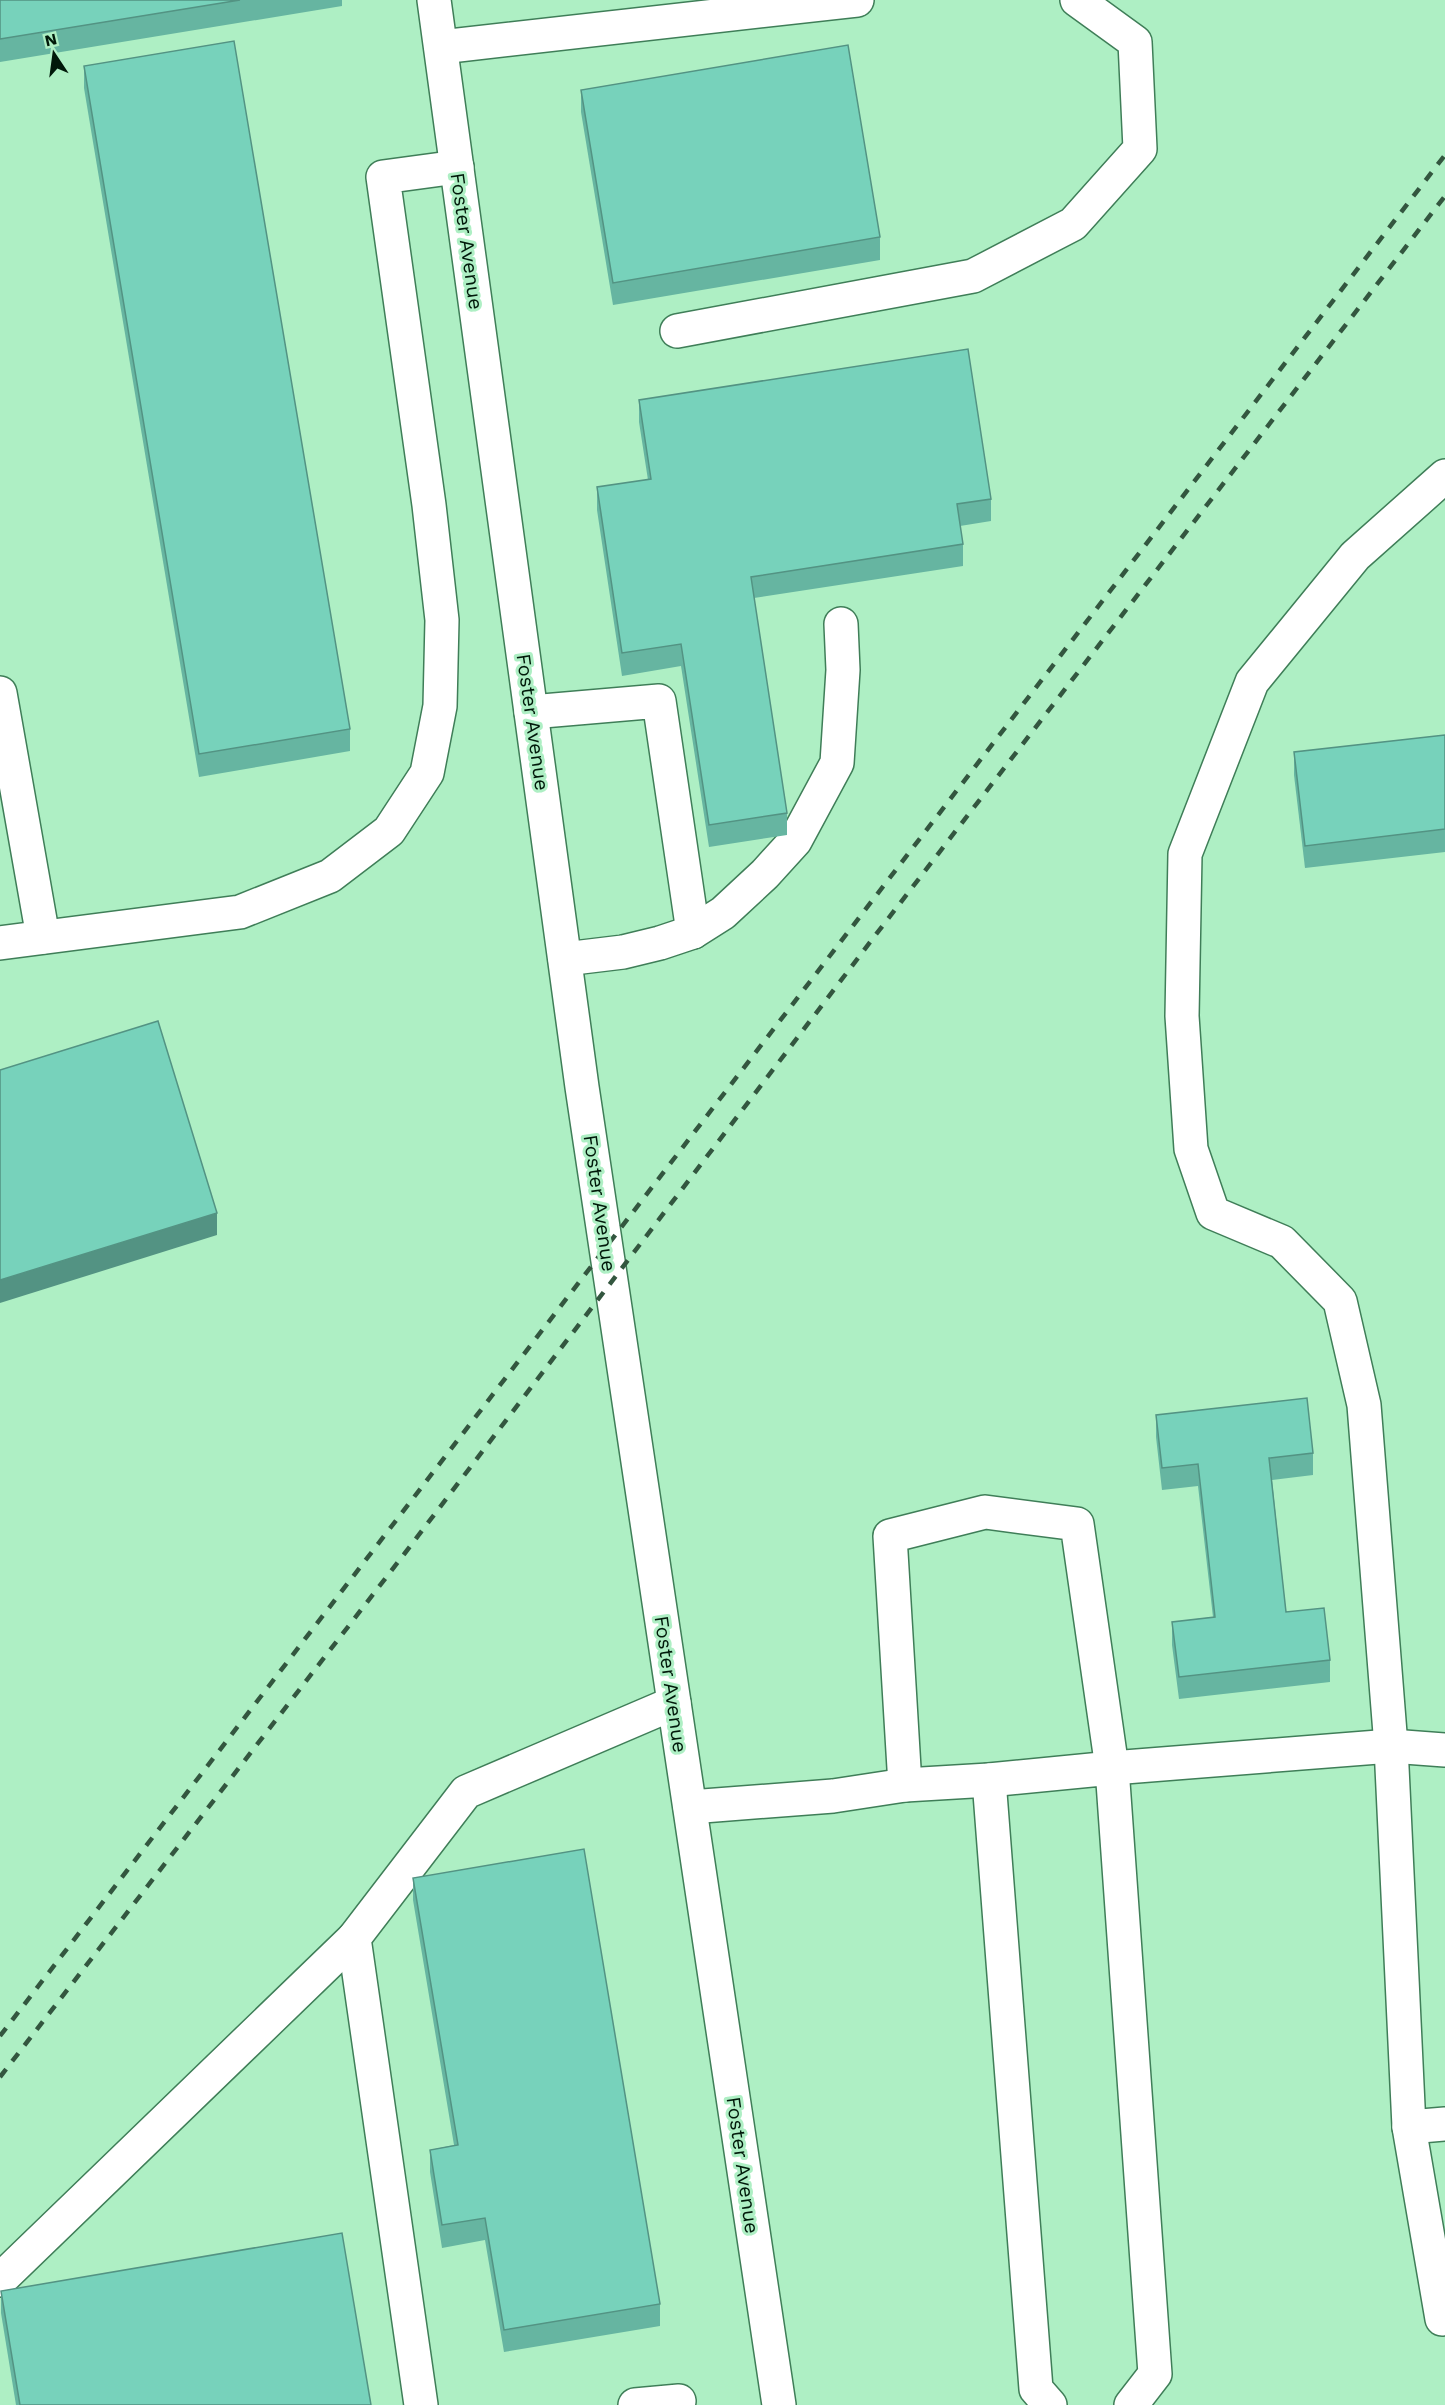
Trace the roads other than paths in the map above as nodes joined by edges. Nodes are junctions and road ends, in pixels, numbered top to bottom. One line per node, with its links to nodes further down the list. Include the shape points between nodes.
1 (434, 0): 4 (main road, Foster Avenue)
2 (857, 0): 4 (main road)
3 (1077, 0): 6 (main road, via 1135,42 1140,149 1073,224 973,276)
4 (441, 47): 5 (main road, Foster Avenue)
5 (457, 167): 10 (main road, Foster Avenue); 12 (main road, via 383,177 442,620 440,706 427,773 389,831 330,876 240,912)
6 (677, 331)
7 (1445, 476): 16 (main road, via 1355,556 1252,682 1185,854 1182,1016 1191,1149 1213,1213 1282,1242 1340,1301 1364,1405)
8 (841, 624): 11 (main road, via 843,681 837,763 795,841 723,913)
9 (0, 693): 12 (main road)
10 (531, 712): 11 (main road, via 659,701); 14 (main road, Foster Avenue)
11 (693, 932): 14 (main road, via 624,952)
12 (43, 937): 13 (main road)
13 (0, 943)
14 (565, 959): 15 (main road, Foster Avenue)
15 (674, 1702): 21 (main road, Foster Avenue); 22 (main road, via 466,1792)
16 (1391, 1746): 17 (main road); 18 (main road); 24 (main road)
17 (1445, 1750)
18 (1112, 1768): 19 (main road); 20 (main road, via 1077,1524 985,1512 890,1536); 32 (main road, via 1155,2374)
19 (989, 1780): 20 (main road); 31 (main road, via 1036,2389)
20 (906, 1785): 21 (main road, via 833,1796)
21 (690, 1807): 30 (main road, Foster Avenue)
22 (354, 1938): 25 (main road); 28 (main road)
23 (1445, 2124): 24 (main road)
24 (1409, 2127): 26 (main road)
25 (0, 2280)
26 (1442, 2319)
27 (680, 2401): 29 (main road)
28 (421, 2405)
29 (635, 2405)
30 (779, 2405)
31 (1050, 2405)
32 (1131, 2405)

